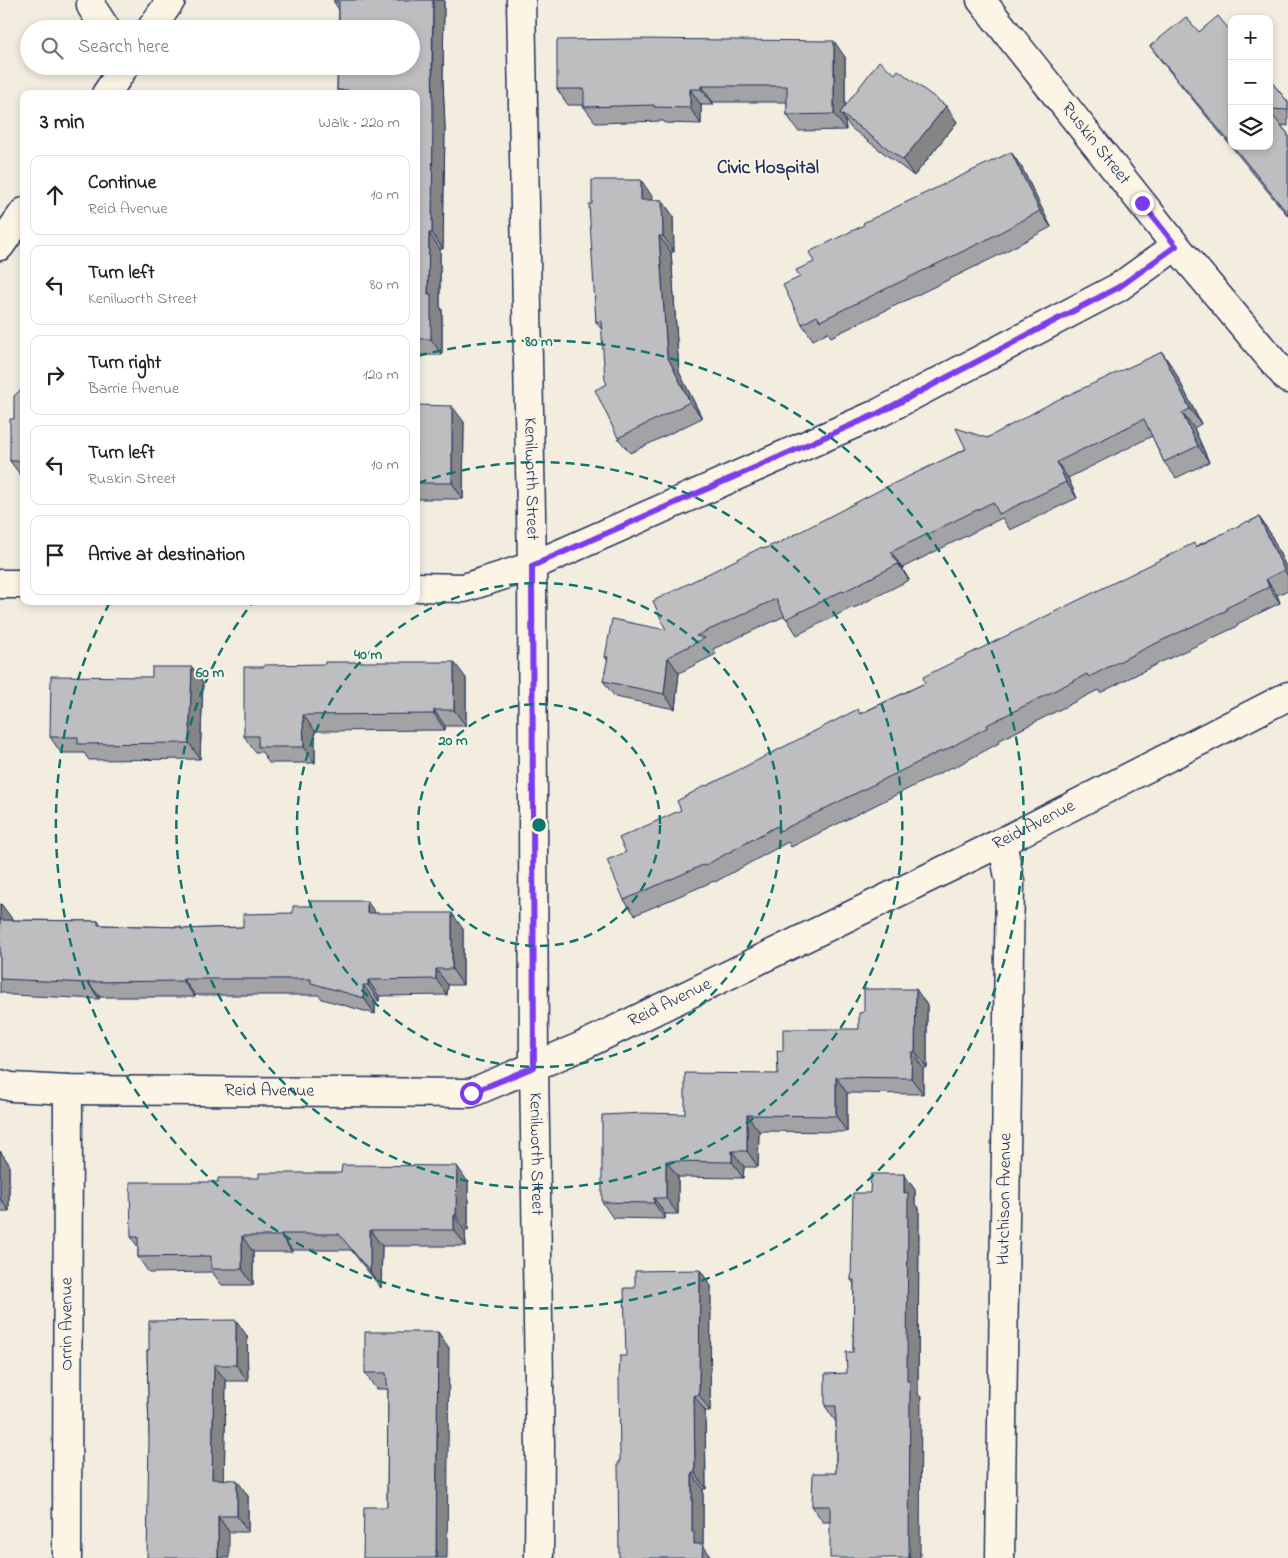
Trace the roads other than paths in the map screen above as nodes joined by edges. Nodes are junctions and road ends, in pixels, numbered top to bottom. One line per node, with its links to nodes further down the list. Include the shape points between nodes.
1 (91, 0): 5 (street)
2 (171, 0): 6 (street)
3 (520, 0): 13 (street, Kenilworth Street)
4 (982, 0): 11 (street, Ruskin Street)
5 (100, 20)
6 (157, 20)
7 (119, 75): 8 (street)
8 (109, 90)
9 (20, 218): 10 (street)
10 (0, 246)
11 (1176, 246): 12 (street, Ruskin Street); 13 (street, via 1119,287 879,413)
12 (1288, 379)
13 (532, 566): 16 (street, via 464,588); 19 (street, Kenilworth Street)
14 (0, 584): 15 (street)
15 (20, 584)
16 (420, 587)
17 (1288, 696): 18 (street, Reid Avenue)
18 (1002, 842): 19 (street, Reid Avenue); 24 (street, Hutchison Avenue, via 1010,882)
19 (534, 1067): 21 (street, Reid Avenue, via 471,1093); 23 (street, Kenilworth Street, via 540,1446)
20 (0, 1084): 21 (street, Reid Avenue)
21 (68, 1090): 22 (street, Orrin Avenue)
22 (66, 1558)
23 (538, 1558)
24 (1000, 1558)

